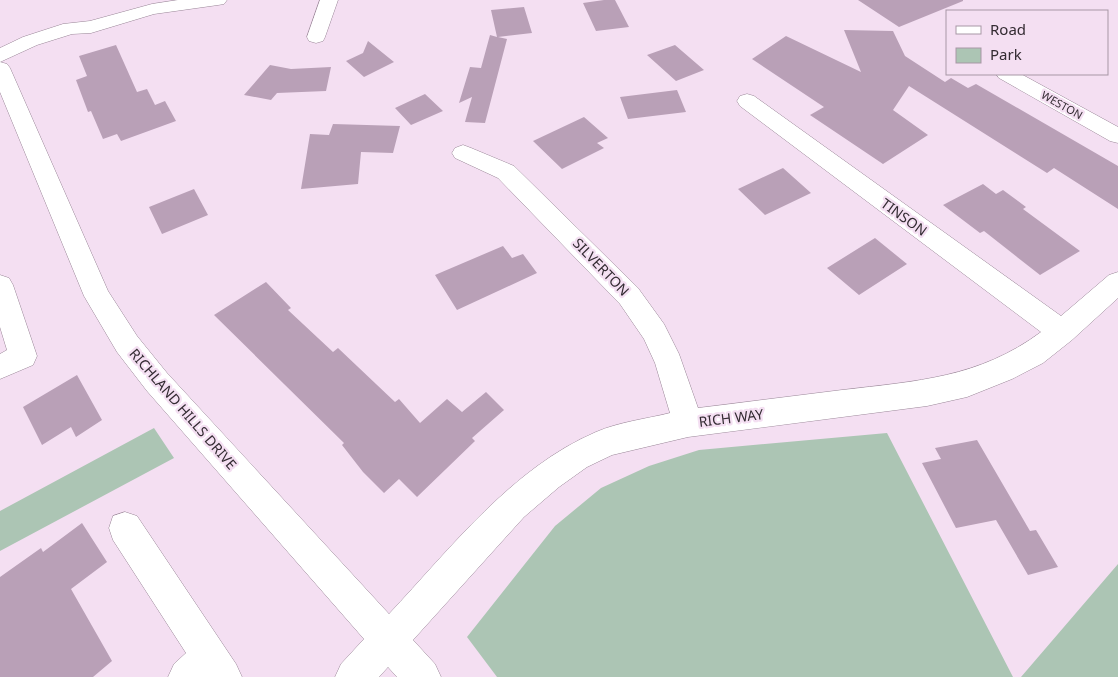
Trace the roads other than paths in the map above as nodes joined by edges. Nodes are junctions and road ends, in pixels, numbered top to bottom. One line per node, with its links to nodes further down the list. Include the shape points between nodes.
1 (218, 0): 4 (street, via 152,9 91,28 78,39 35,53)
2 (329, 0): 3 (street)
3 (316, 38)
4 (0, 57)
5 (0, 68): 16 (street, RICHLAND HILLS DRIVE, via 83,267 115,326 157,382)
6 (1008, 75): 8 (street, WESTON)
7 (746, 101): 12 (street, TINSON)
8 (1118, 136)
9 (463, 153): 14 (street, SILVERTON, via 506,172 629,296 654,332 669,363)
10 (1118, 282): 12 (street, RICH WAY)
11 (0, 285): 13 (street)
12 (1062, 332): 14 (street, RICH WAY, via 1033,354 1002,370 967,384 927,394)
13 (12, 362)
14 (688, 423): 16 (street, RICH WAY, via 607,442 548,476 513,506)
15 (124, 528): 17 (street)
16 (389, 640): 18 (street, RICH WAY); 19 (street, RICHLAND HILLS DRIVE)
17 (206, 670)
18 (354, 677)
19 (422, 677)

